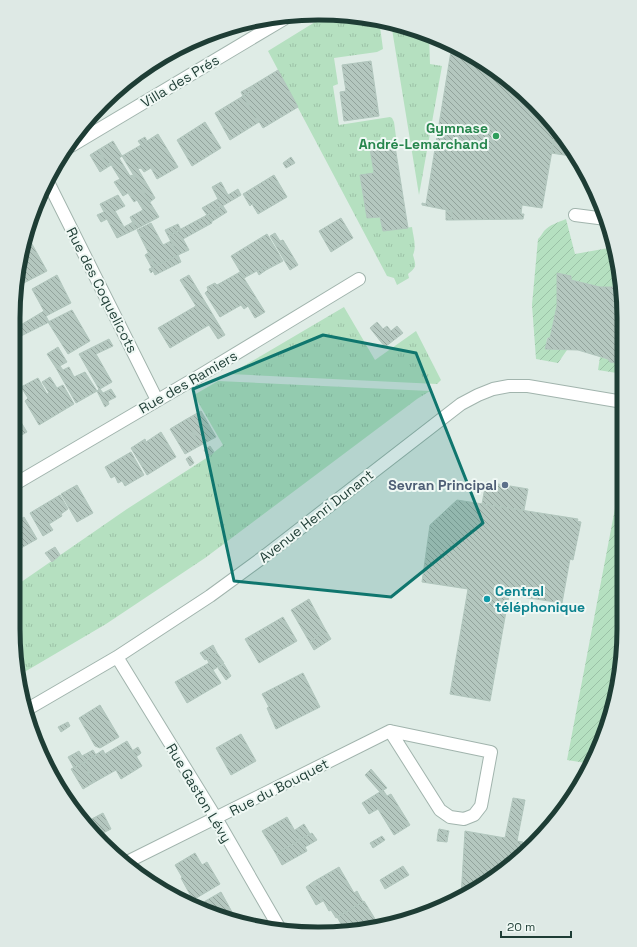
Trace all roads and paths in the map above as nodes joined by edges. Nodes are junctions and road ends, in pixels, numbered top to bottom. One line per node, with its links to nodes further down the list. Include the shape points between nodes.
1 (276, 24): 2 (street, Villa des Prés)
2 (79, 141)
3 (51, 187): 7 (street, Rue des Coquelicots)
4 (575, 215): 5 (street)
5 (599, 218)
6 (360, 279): 7 (street, Rue des Ramiers)
7 (157, 400): 9 (street, Rue des Ramiers)
8 (617, 401): 10 (street, Avenue Henri Dunant, via 528,386 509,386 478,395 461,404 210,596)
9 (20, 481)
10 (117, 657): 11 (street, Avenue Henri Dunant); 13 (street, Rue Gaston Lévy)
11 (30, 707)
12 (390, 731): 12 (street, via 440,810 450,817 464,820 474,815 481,806 491,752); 13 (street, Rue du Bouquet)
13 (216, 818): 14 (street, Rue du Bouquet); 15 (street, Rue Gaston Lévy)
14 (131, 860)
15 (277, 924)

